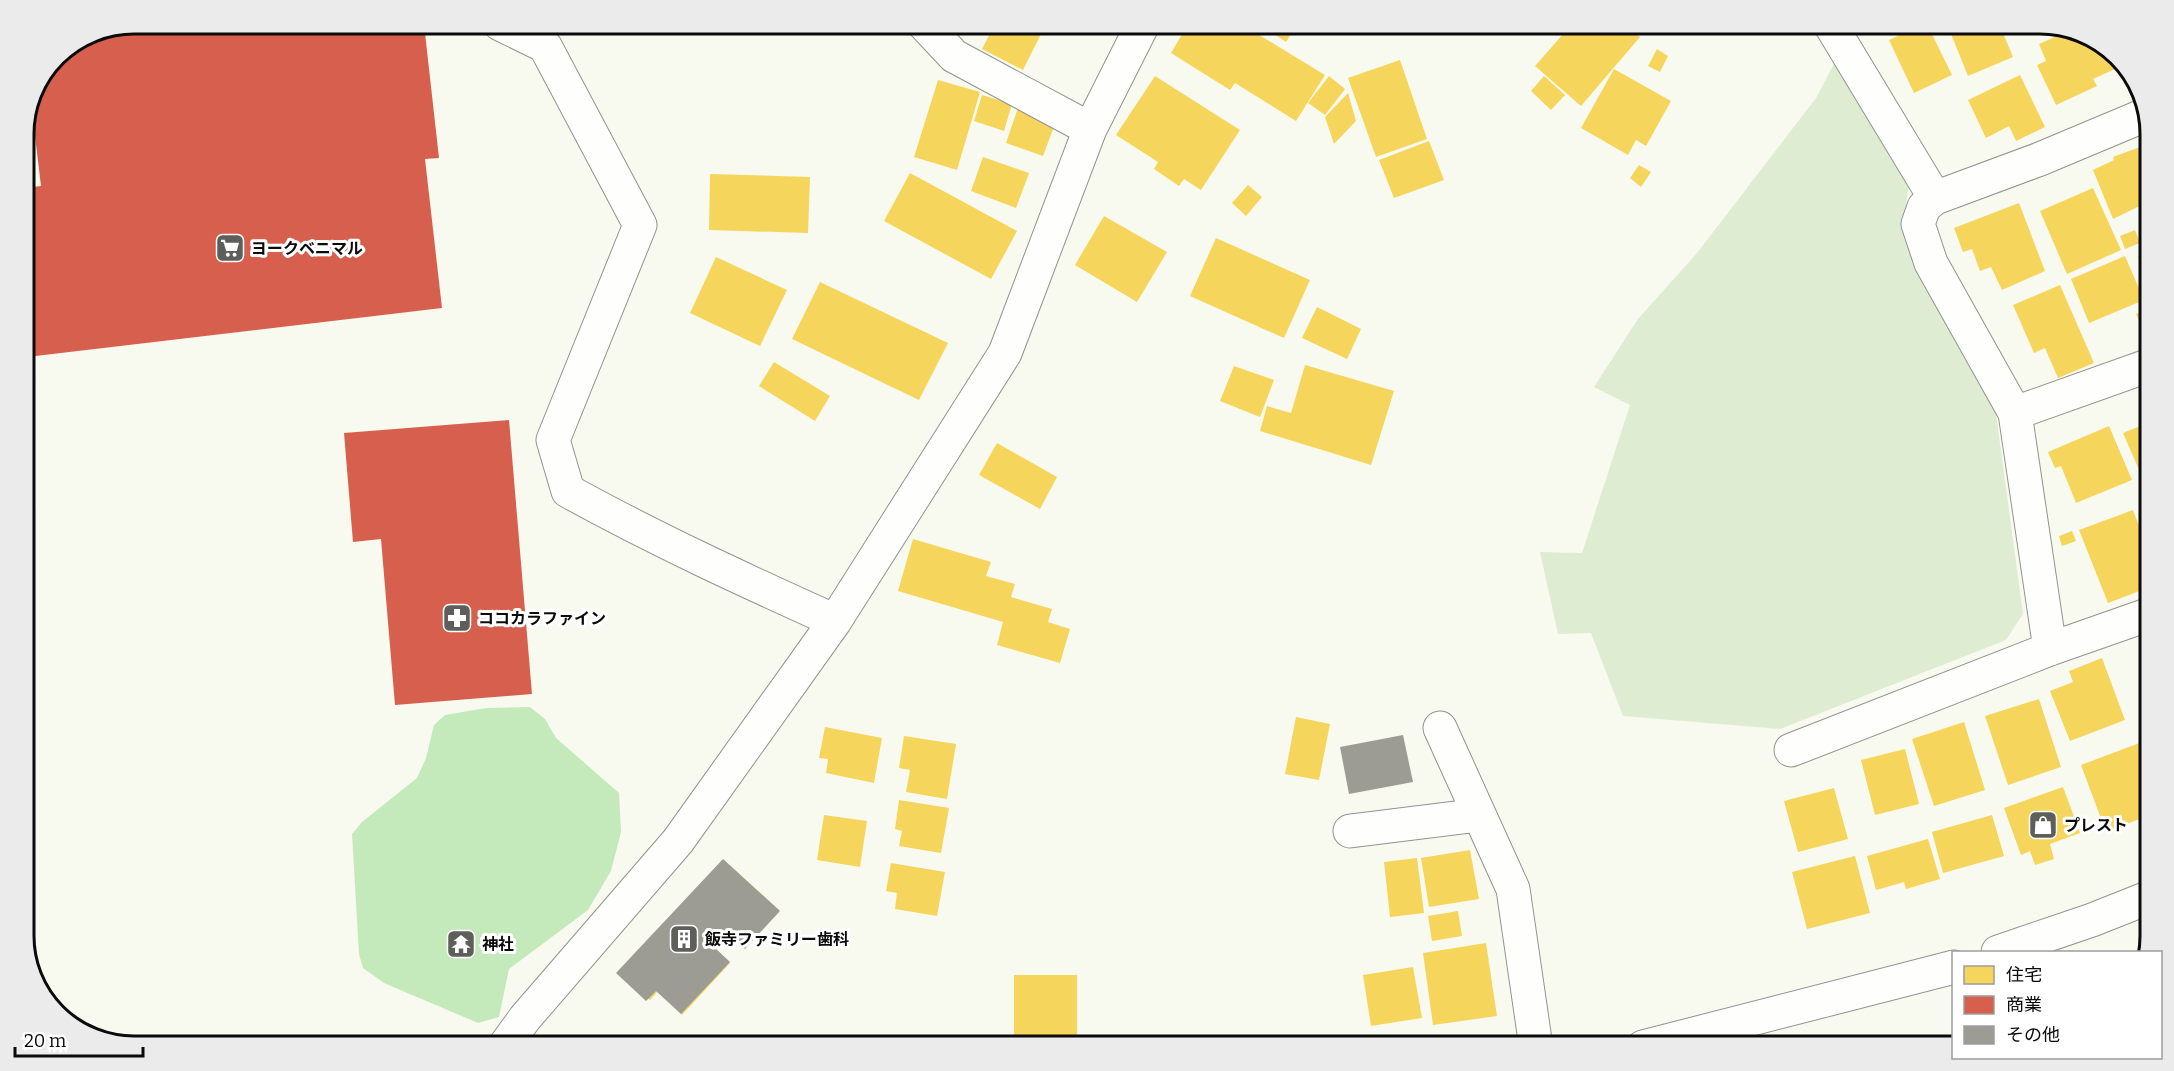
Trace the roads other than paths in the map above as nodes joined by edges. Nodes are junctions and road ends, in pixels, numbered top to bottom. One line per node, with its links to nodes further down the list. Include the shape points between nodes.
1 (520, 34): 11 (street, via 545,46 640,225 553,440 568,491 722,570)
2 (933, 34): 6 (street, via 954,56)
3 (1138, 34): 6 (street)
4 (1836, 34): 7 (street)
5 (2138, 118): 7 (street)
6 (1090, 129): 11 (street, via 1005,352)
7 (1935, 198): 9 (street, via 1924,207 1918,224 1931,262)
8 (2139, 369): 9 (street)
9 (2015, 413): 12 (street)
10 (2140, 618): 12 (street)
11 (835, 621): 20 (street, via 678,841)
12 (2050, 649): 14 (street)
13 (1440, 728): 15 (street)
14 (1791, 750)
15 (1479, 815): 16 (street); 21 (street, via 1513,889)
16 (1350, 831)
17 (2140, 901): 18 (street)
18 (2001, 951)
19 (1952, 968): 22 (street)
20 (512, 1036)
21 (1534, 1036)
22 (1686, 1036)

